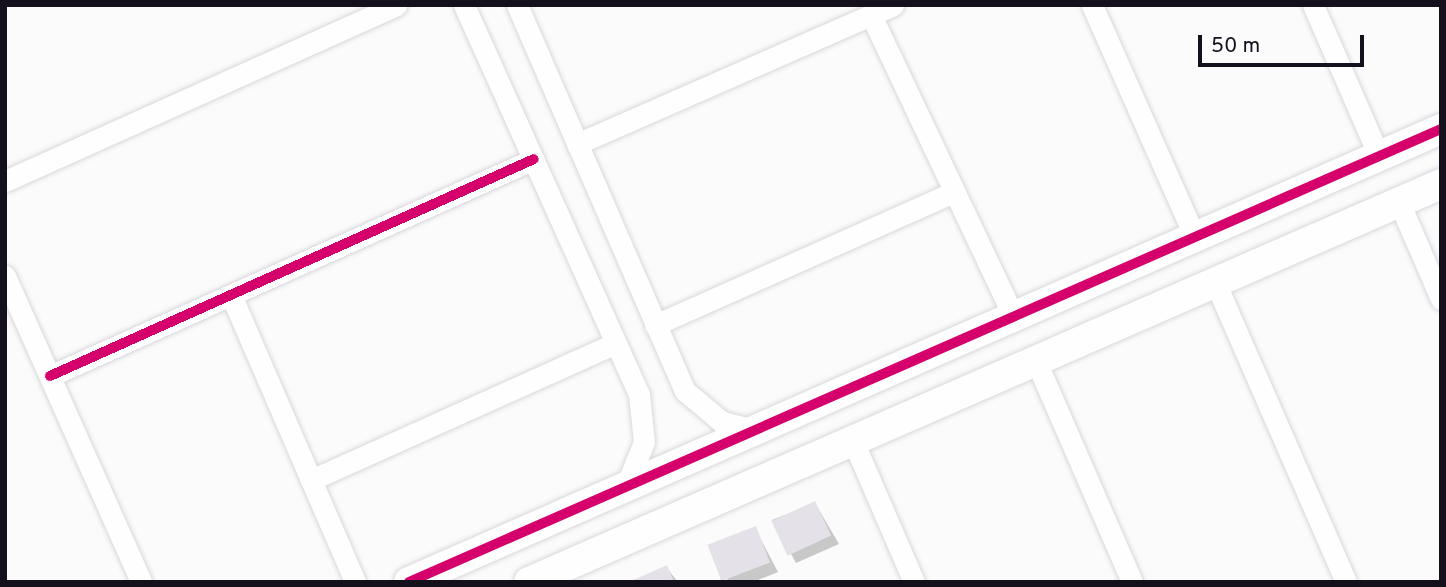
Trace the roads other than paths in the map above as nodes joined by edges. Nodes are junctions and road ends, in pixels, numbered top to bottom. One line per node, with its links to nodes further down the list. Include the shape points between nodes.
1 (396, 5): 12 (street)
2 (464, 5): 11 (street)
3 (517, 5): 9 (street)
4 (893, 5): 7 (street)
5 (1093, 5): 16 (street)
6 (1313, 5): 10 (street)
7 (871, 15): 9 (street); 14 (street)
8 (1441, 129): 10 (street)
9 (577, 144): 22 (street)
10 (1379, 156): 16 (street)
11 (534, 159): 19 (street); 23 (street)
12 (5, 181)
13 (1441, 184): 15 (street)
14 (954, 192): 21 (street); 22 (street)
15 (1399, 202): 18 (street); 20 (street)
16 (1195, 237): 21 (street)
17 (5, 276): 25 (street)
18 (1216, 282): 24 (street); 36 (street)
19 (231, 295): 25 (street); 28 (street)
20 (1441, 299)
21 (1013, 316): 26 (street)
22 (655, 325): 26 (street, via 696,403 722,422)
23 (616, 343): 28 (street); 29 (street, via 645,425 640,457)
24 (1036, 360): 27 (street); 35 (street)
25 (50, 376): 30 (street)
26 (754, 430): 29 (street)
27 (853, 441): 33 (street); 34 (street)
28 (312, 480): 31 (street)
29 (626, 486): 32 (street)
30 (141, 582)
31 (355, 582)
32 (409, 582)
33 (528, 582)
34 (914, 582)
35 (1132, 582)
36 (1346, 582)

